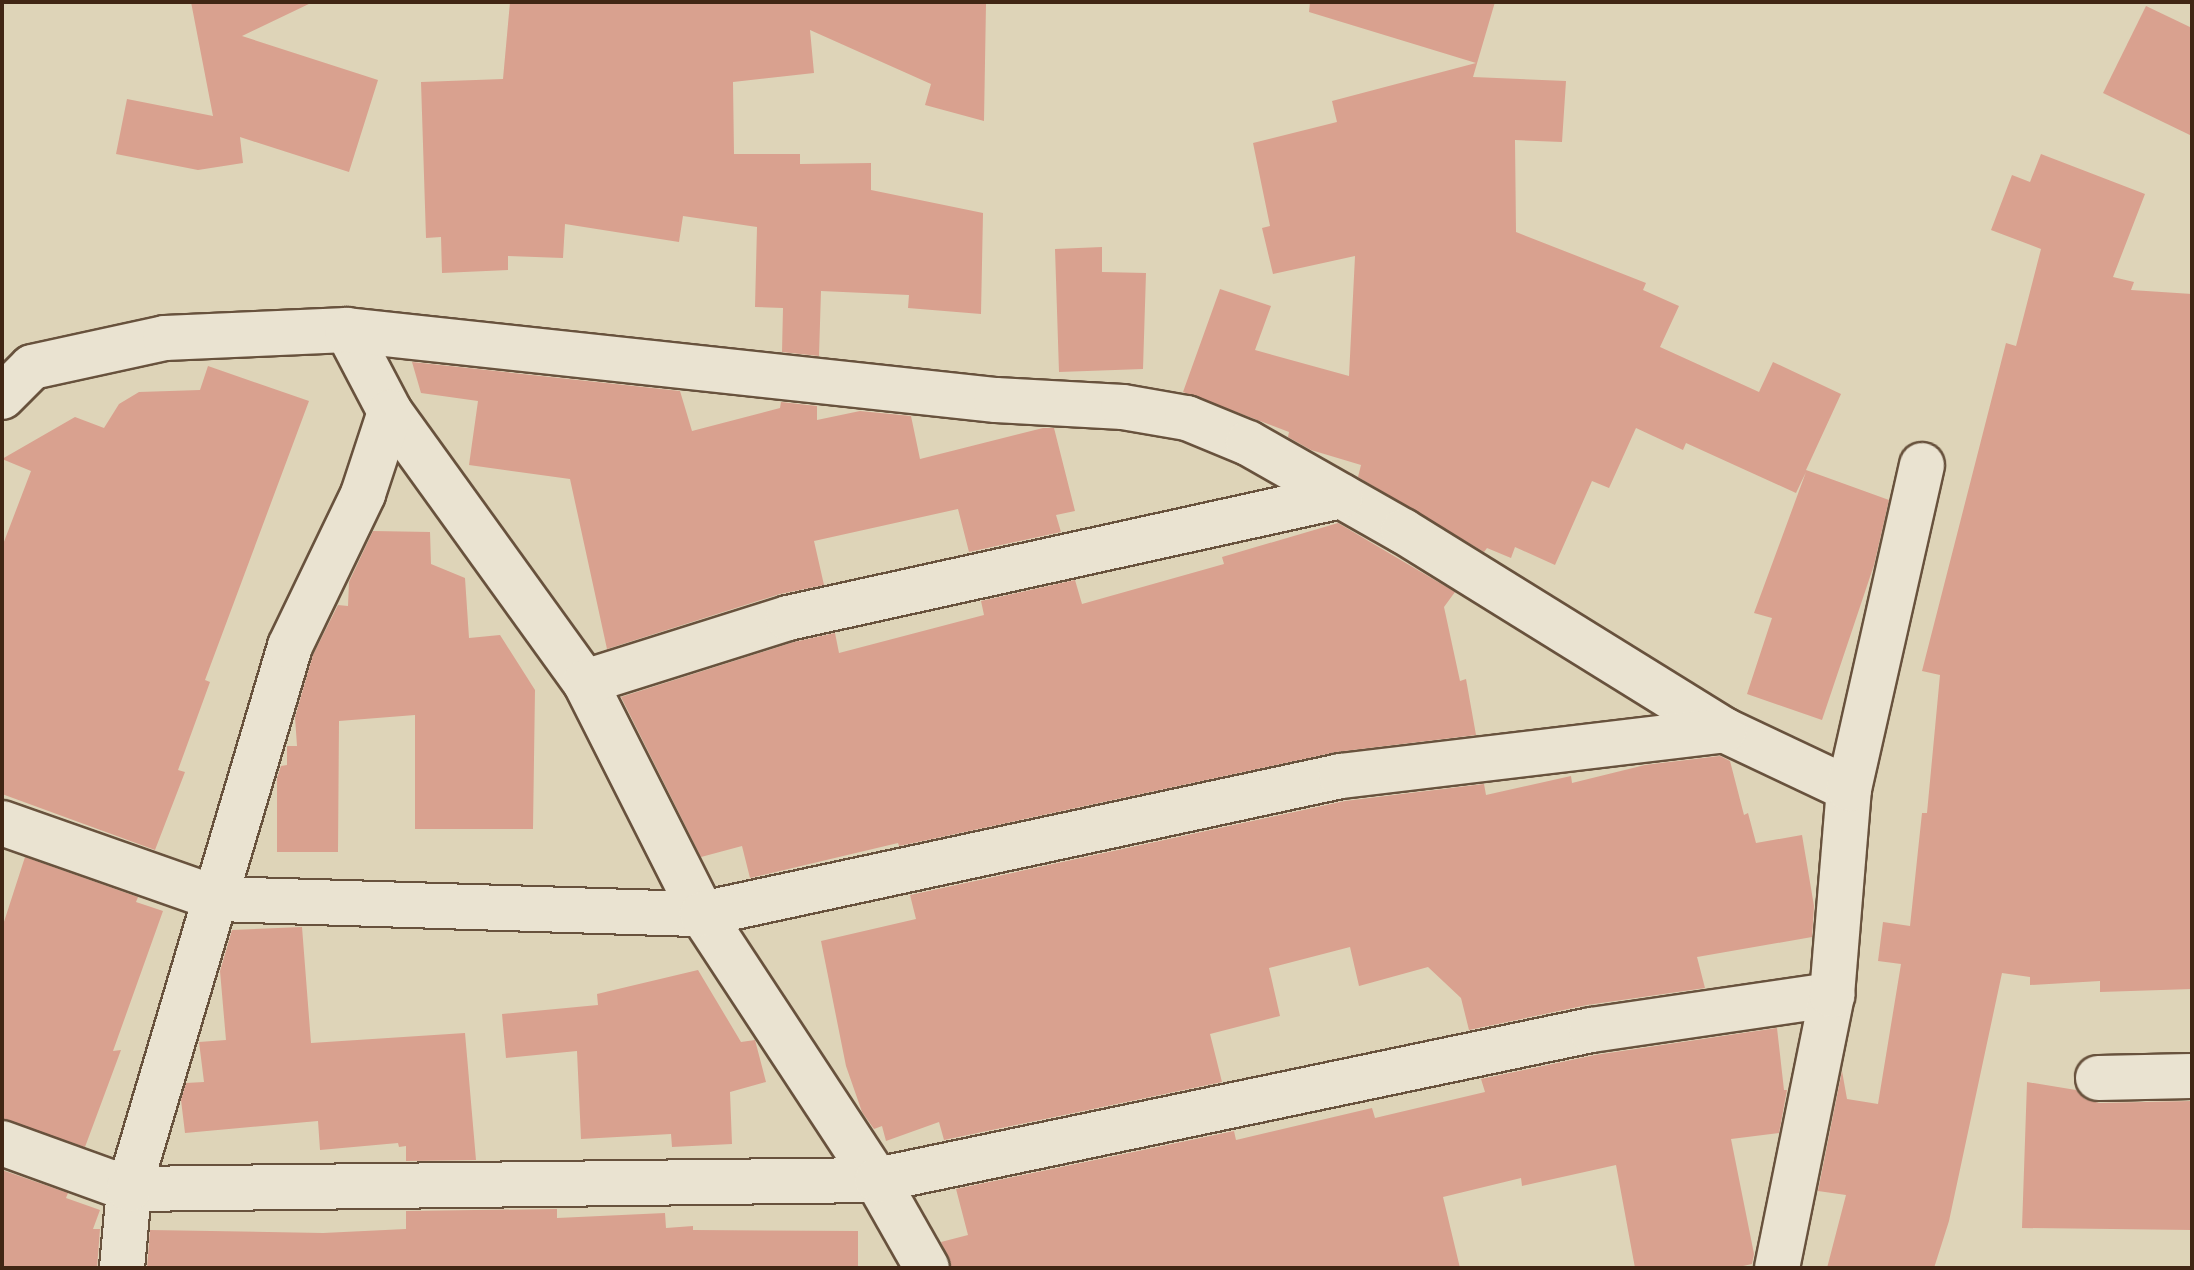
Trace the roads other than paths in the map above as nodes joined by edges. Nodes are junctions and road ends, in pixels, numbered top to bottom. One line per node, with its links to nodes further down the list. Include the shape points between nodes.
1 (347, 330): 2 (street, via 165,338 32,367); 3 (street); 5 (street, via 996,400 1123,407 1187,418)
2 (2, 397)
3 (390, 412): 6 (street); 10 (street, via 363,494 290,646)
4 (1922, 465): 8 (street)
5 (1341, 496): 6 (street, via 788,618); 7 (street)
6 (585, 682): 11 (street)
7 (1724, 730): 8 (street); 11 (street, via 1341,776)
8 (1849, 789): 12 (street)
9 (2, 823): 10 (street)
10 (218, 899): 11 (street); 17 (street)
11 (702, 914): 16 (street)
12 (1832, 995): 16 (street, via 1591,1030); 20 (street)
13 (2192, 1076): 14 (street)
14 (2098, 1078)
15 (2, 1143): 17 (street)
16 (877, 1180): 17 (street); 19 (street)
17 (129, 1189): 18 (street)
18 (122, 1268)
19 (927, 1268)
20 (1777, 1268)

